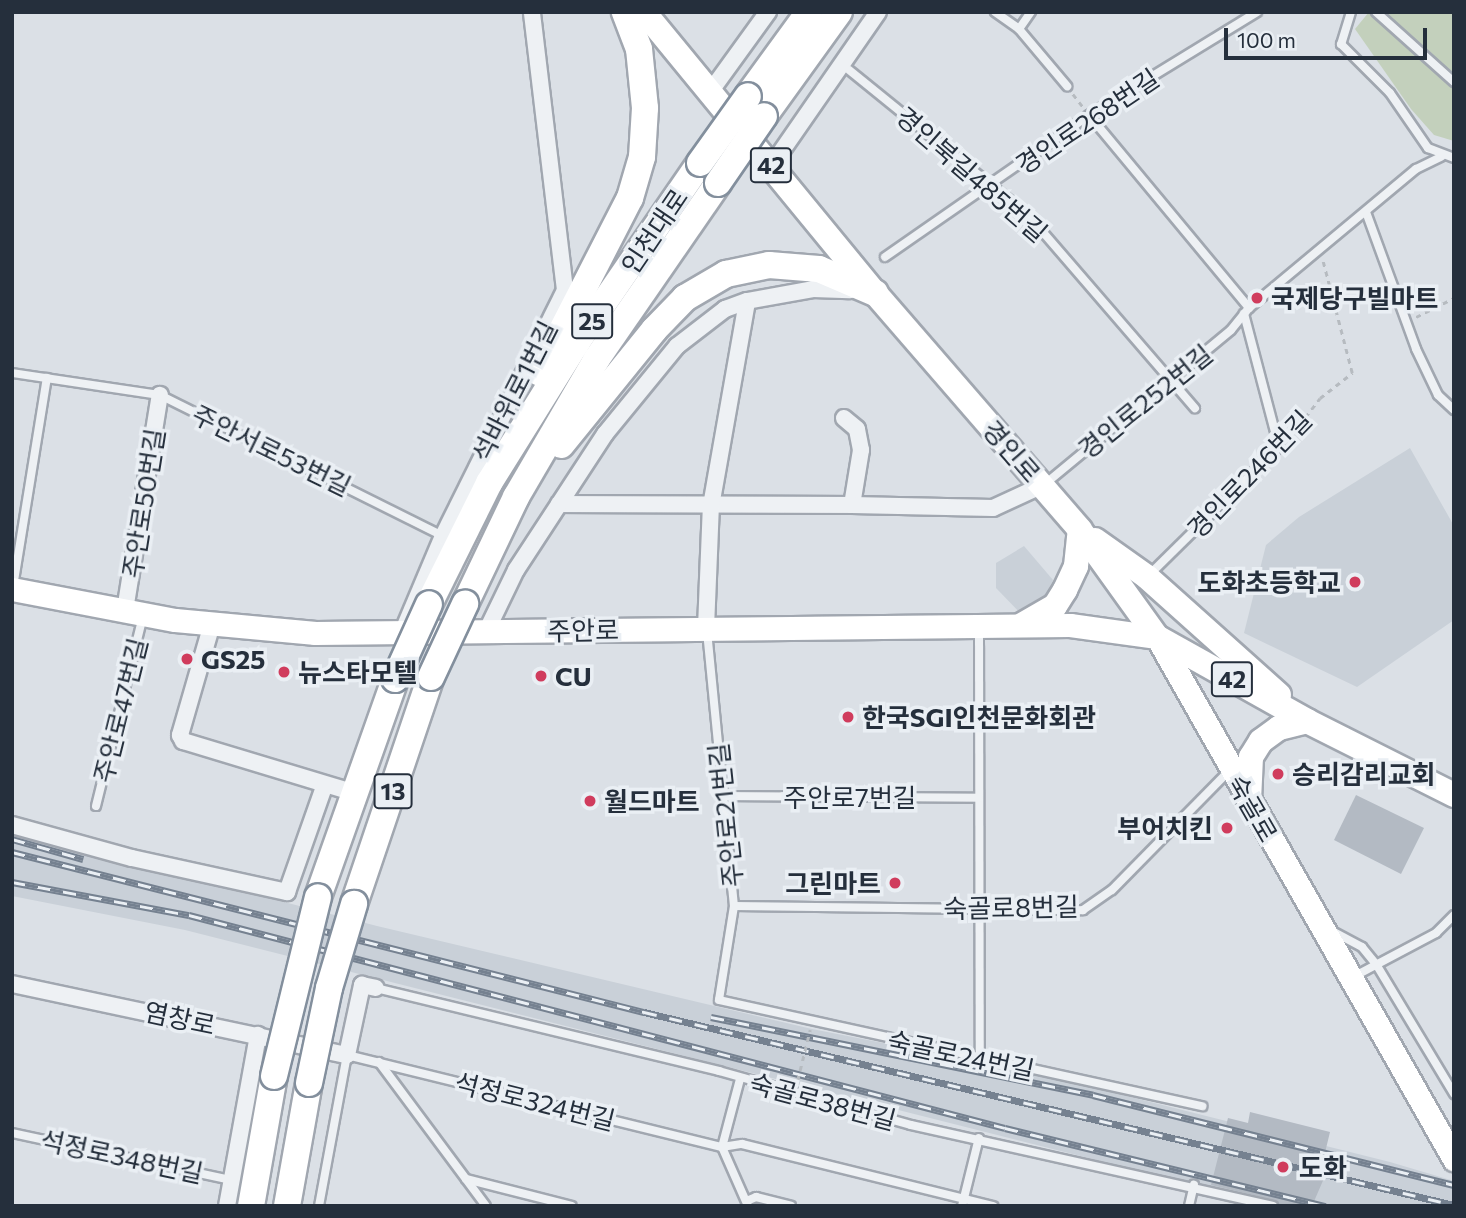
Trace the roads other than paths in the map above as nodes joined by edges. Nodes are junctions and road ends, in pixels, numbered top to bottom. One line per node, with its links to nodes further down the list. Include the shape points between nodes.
1 (532, 12): 46 (street, 석바위로1번길, via 565,290)
2 (625, 12): 39 (highway, via 639,49 645,108 630,198 529,394)
3 (644, 12): 15 (main road, 경인로 / 42)
4 (655, 12): 15 (main road)
5 (768, 12): 19 (street)
6 (809, 12): 20 (highway, 인천대로 / 25)
7 (839, 12): 20 (highway, 인천대로 / 25)
8 (878, 12): 24 (street)
9 (995, 12): 14 (lane)
10 (1031, 12): 14 (lane)
11 (1257, 12): 21 (lane, 경인로268번길)
12 (1351, 12): 22 (lane, via 1341,44 1390,93 1429,148)
13 (1376, 12): 17 (lane)
14 (1019, 29): 18 (lane)
15 (665, 38): 19 (main road, 경인로 / 42)
16 (849, 70): 25 (lane, 경인북길485번길)
17 (1454, 82)
18 (1067, 86)
19 (710, 92): 24 (main road, 경인로 / 42)
20 (756, 106): 39 (highway, 인천대로 / 25, bridge, via 700,163); 41 (highway, 인천대로 / 25, bridge, via 718,183 596,360)
21 (1089, 115): 25 (lane, 경인로268번길); 30 (lane)
22 (1441, 157): 23 (lane); 26 (lane, 경인로252번길, via 1416,169)
23 (1454, 158)
24 (772, 165): 28 (main road, 경인로 / 42)
25 (992, 186): 27 (lane, 경인로268번길); 33 (lane, 경인북길485번길, via 1029,216)
26 (1366, 212): 30 (lane, 경인로252번길); 36 (lane, via 1438,395)
27 (885, 257)
28 (875, 293): 29 (street, via 834,287); 40 (main road, 경인로 / 42); 41 (highway, via 819,269 769,265 726,274 685,298 654,330)
29 (747, 301): 42 (street, via 725,309 677,346 605,434); 44 (street)
30 (1247, 311): 33 (lane, 경인로252번길); 38 (lane, 경인로252번길)
31 (12, 373): 32 (lane, 주안서로53번길)
32 (47, 378): 34 (lane, 주안서로53번길); 48 (lane)
33 (1171, 380): 35 (lane, 경인북길485번길); 40 (lane, 경인로252번길)
34 (160, 395): 46 (lane, 주안서로53번길); 49 (street, 주안로50번길)
35 (1195, 408)
36 (1454, 410)
37 (844, 418): 43 (street, via 857,429 861,450)
38 (1279, 447): 47 (lane, 경인로246번길)
39 (489, 483): 60 (highway, 인천대로 / 13, bridge, via 395,679)
40 (1042, 485): 43 (street, via 993,508); 45 (main road, 경인로 / 42)
41 (516, 497): 94 (highway, 인천대로 / 13, bridge, via 431,677 354,904 329,988)
42 (559, 503): 44 (street); 54 (street, via 516,570)
43 (852, 505): 44 (street)
44 (711, 506): 53 (street)
45 (1080, 530): 47 (main road); 51 (main road, via 1076,566 1065,590 1055,606); 56 (main road, 경인로 / 42)
46 (443, 536): 55 (street, 석바위로1번길)
47 (1147, 577): 57 (main road)
48 (13, 589): 49 (main road, 주안로)
49 (134, 612): 50 (main road, 주안로); 65 (lane, 주안로47번길)
50 (212, 624): 55 (main road, 주안로, via 315,634); 59 (street, via 180,735 183,741)
51 (1022, 625): 52 (main road, 주안로); 56 (main road, 주안로, via 1070,625)
52 (979, 626): 53 (main road, 주안로); 63 (lane)
53 (706, 628): 54 (main road, 주안로); 62 (lane, 주안로21번길)
54 (486, 632): 55 (main road, 주안로)
55 (402, 633)
56 (1157, 638): 57 (main road, 경인로 / 42); 58 (main road, 숙골로)
57 (1307, 721): 61 (main road, 경인로 / 42); 64 (main road, via 1279,728 1261,741 1251,757)
58 (1231, 769): 64 (main road, 숙골로); 68 (lane, 숙골로8번길, via 1097,903 1071,911)
59 (325, 784): 60 (street); 66 (street, via 287,892 132,858)
60 (352, 792): 93 (highway, 13, bridge, via 318,897 274,1076)
61 (1454, 794)
62 (722, 796): 63 (lane, 주안로7번길); 67 (lane, 주안로21번길)
63 (979, 798): 68 (lane)
64 (1249, 801): 70 (main road, 숙골로)
65 (96, 806)
66 (12, 825)
67 (734, 906): 68 (lane, 숙골로8번길); 75 (lane, 주안로21번길)
68 (980, 909): 78 (lane)
69 (1454, 915): 71 (lane, via 1436,933)
70 (1319, 924): 71 (lane, via 1362,947); 72 (main road, 숙골로)
71 (1376, 964): 72 (lane); 81 (lane)
72 (1350, 979): 86 (main road, 숙골로)
73 (12, 984): 76 (street, 염창로)
74 (376, 988): 77 (street, via 362,985); 80 (lane, 숙골로38번길)
75 (719, 1000): 78 (lane, 숙골로24번길)
76 (258, 1035): 77 (street, 염창로); 88 (street, 석정로348번길)
77 (347, 1055): 79 (lane, 석정로324번길); 95 (lane)
78 (980, 1058): 82 (lane, 숙골로24번길)
79 (379, 1062): 85 (lane, 석정로324번길); 87 (lane)
80 (740, 1079): 84 (lane, 숙골로38번길, via 911,1125); 85 (lane)
81 (1454, 1094)
82 (1203, 1107)
83 (12, 1133): 88 (lane, 석정로348번길)
84 (979, 1138): 89 (lane, 숙골로38번길); 90 (lane)
85 (722, 1147): 90 (lane, 석정로324번길, via 742,1144); 91 (lane)
86 (1454, 1159)
87 (466, 1179): 96 (lane); 97 (lane)
88 (231, 1180): 92 (street, 석정로348번길)
89 (1194, 1185): 100 (lane); 101 (lane, 숙골로38번길)
90 (963, 1202): 99 (lane, 석정로324번길)
91 (749, 1203): 98 (lane, via 756,1196)
92 (227, 1206)
93 (251, 1206)
94 (287, 1206)
95 (319, 1206)
96 (486, 1206)
97 (572, 1206)
98 (792, 1206)
99 (993, 1206)
100 (1189, 1206)
101 (1273, 1206)

